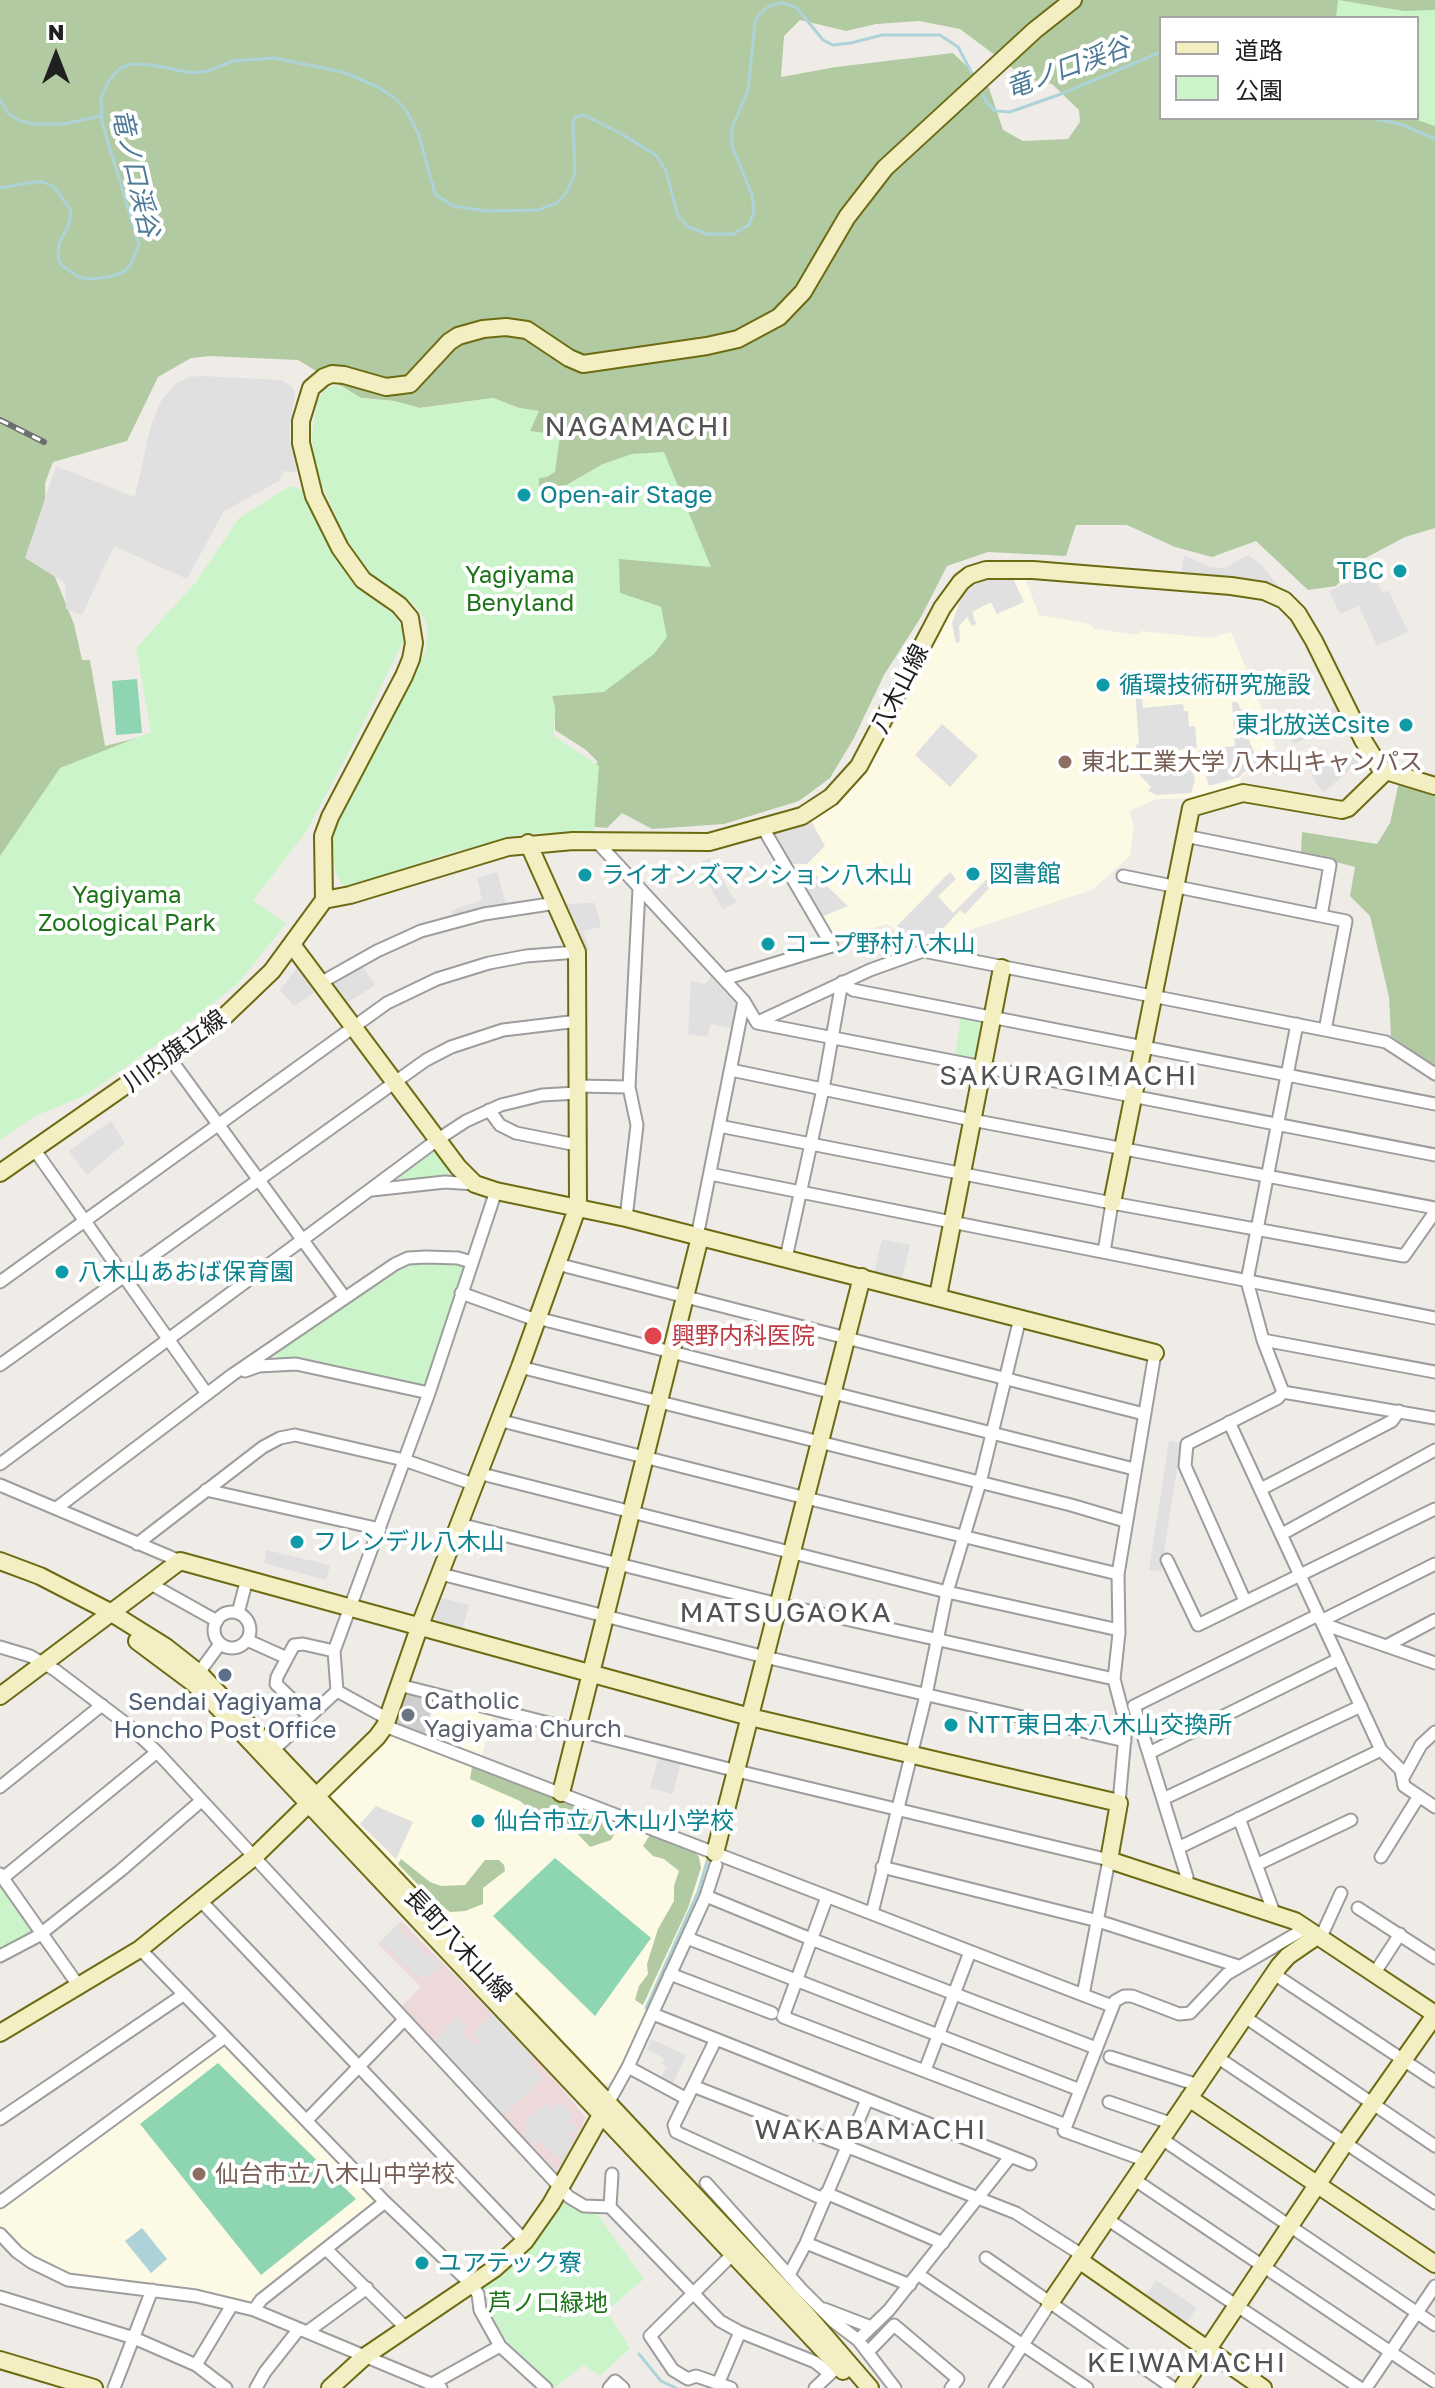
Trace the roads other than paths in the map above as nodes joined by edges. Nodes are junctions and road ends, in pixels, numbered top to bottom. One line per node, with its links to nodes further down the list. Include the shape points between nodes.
1 (1073, 0): 11 (street, via 911,142 863,193 803,292 779,317 738,339 583,364 527,330 483,329 449,342 410,384 386,387 332,374 311,388 301,443 314,496 363,580 410,618 414,643 404,676 323,836)
2 (1393, 774): 3 (street); 4 (street, 八木山線, via 1371,756 1302,620 1284,600 1231,586 986,570 961,582 942,608 859,766 845,783 802,816); 5 (street, via 1342,810 1243,793 1196,805)
3 (1435, 786)
4 (763, 828): 6 (street, 八木山線, via 695,844); 17 (street, via 832,946)
5 (1185, 836): 9 (street); 13 (street, via 1330,865)
6 (597, 842): 7 (street, 八木山線); 10 (street)
7 (528, 843): 11 (street, 八木山線); 12 (street)
8 (1123, 876): 9 (street)
9 (1175, 887): 13 (street); 20 (street)
10 (639, 889): 17 (street); 36 (street)
11 (324, 900): 14 (street, 川内旗立線)
12 (556, 903): 15 (street); 18 (street, via 421,931)
13 (1321, 916): 27 (street, via 1346,921)
14 (293, 946): 18 (street); 30 (street, 川内旗立線, via 248,996)
15 (577, 952): 23 (street); 26 (street, via 465,969 387,1003)
16 (1002, 968): 19 (street, via 923,951); 20 (street); 22 (street)
17 (724, 979): 21 (street)
18 (322, 982): 26 (street)
19 (842, 982): 22 (street, via 853,990); 24 (street); 28 (street)
20 (1153, 996): 25 (street); 29 (street)
21 (744, 1001): 24 (street); 32 (street)
22 (993, 1017): 29 (street); 31 (street)
23 (578, 1021): 35 (street, via 476,1038 426,1060); 38 (street)
24 (757, 1023): 28 (street)
25 (1297, 1024): 27 (street); 34 (street)
26 (354, 1025): 35 (street); 43 (street)
27 (1325, 1030): 33 (street, via 1386,1042)
28 (833, 1038): 31 (street); 37 (street)
29 (1143, 1047): 34 (street); 39 (street)
30 (169, 1057): 43 (street); 49 (street, 川内旗立線)
31 (982, 1068): 39 (street); 42 (street)
32 (731, 1070): 37 (street); 45 (street)
33 (1435, 1074)
34 (1288, 1075): 40 (street); 44 (street)
35 (394, 1082): 46 (street); 56 (street)
36 (629, 1087): 38 (street); 64 (street, via 637,1125)
37 (823, 1089): 42 (street); 47 (street)
38 (578, 1090): 41 (street); 48 (street)
39 (1133, 1097): 44 (street); 50 (street)
40 (1435, 1104)
41 (489, 1110): 46 (street); 48 (street, via 500,1125 516,1133)
42 (972, 1120): 50 (street); 54 (street)
43 (218, 1124): 56 (street); 65 (street)
44 (1278, 1124): 51 (street); 55 (street)
45 (719, 1126): 47 (street); 53 (street)
46 (437, 1140): 57 (street); 58 (street)
47 (811, 1144): 54 (street); 60 (street)
48 (577, 1145): 62 (street)
49 (34, 1149): 52 (street, 川内旗立線); 65 (street)
50 (1124, 1149): 55 (street); 61 (street)
51 (1435, 1155)
52 (0, 1173)
53 (710, 1174): 60 (street); 68 (street)
54 (962, 1174): 61 (street); 66 (street)
55 (1269, 1175): 63 (street); 67 (street)
56 (260, 1180): 69 (street); 74 (street)
57 (475, 1184): 58 (street); 59 (street)
58 (369, 1191): 69 (street)
59 (496, 1191): 62 (street); 72 (street)
60 (800, 1192): 66 (street); 71 (street)
61 (1112, 1203): 67 (street); 70 (street)
62 (578, 1206): 64 (street); 73 (street)
63 (1435, 1210): 67 (street, via 1404,1256)
64 (626, 1218): 68 (street)
65 (84, 1221): 74 (street); 77 (street)
66 (951, 1222): 70 (street); 79 (street)
67 (1257, 1230): 76 (street)
68 (698, 1237): 71 (street); 81 (street)
69 (303, 1240): 80 (street); 85 (street)
70 (1104, 1252): 76 (street)
71 (786, 1258): 75 (street)
72 (471, 1262): 78 (street); 80 (street, via 408,1258)
73 (557, 1264): 81 (street); 84 (street)
74 (124, 1276): 85 (street); 90 (street)
75 (862, 1277): 79 (street); 86 (street)
76 (1247, 1281): 83 (street); 87 (street)
77 (0, 1282)
78 (461, 1293): 84 (street); 96 (street)
79 (938, 1296): 82 (street)
80 (345, 1298): 93 (street)
81 (686, 1298): 86 (street); 88 (street)
82 (1020, 1318): 89 (street); 94 (street)
83 (1435, 1318)
84 (537, 1319): 88 (street); 91 (street)
85 (167, 1339): 98 (street); 110 (street)
86 (846, 1339): 94 (street); 97 (street)
87 (1263, 1340): 92 (street); 95 (street)
88 (672, 1353): 97 (street); 99 (street)
89 (1155, 1353): 101 (street)
90 (0, 1365)
91 (520, 1367): 99 (street); 103 (street)
92 (1435, 1372)
93 (232, 1375): 96 (street, via 259,1366 296,1364); 98 (street)
94 (1005, 1379): 101 (street); 105 (street)
95 (1283, 1392): 100 (street); 104 (street)
96 (429, 1393): 109 (street)
97 (833, 1393): 105 (street); 106 (street)
98 (207, 1394): 118 (street)
99 (659, 1403): 106 (street); 108 (street)
100 (1399, 1411): 102 (street); 115 (street, via 1392,1421)
101 (1144, 1414): 111 (street)
102 (1435, 1418)
103 (498, 1420): 108 (street); 112 (street)
104 (1229, 1422): 115 (street); 140 (street, via 1187,1444 1185,1466)
105 (992, 1434): 111 (street); 113 (street)
106 (819, 1443): 113 (street); 117 (street)
107 (1435, 1450): 124 (street)
108 (647, 1457): 117 (street); 120 (street)
109 (404, 1460): 112 (street); 116 (street, via 295,1435 263,1447); 123 (street)
110 (0, 1464)
111 (1134, 1469): 121 (street)
112 (476, 1479): 120 (street); 122 (street)
113 (980, 1483): 121 (street); 125 (street)
114 (0, 1485): 118 (street)
115 (1261, 1489): 124 (street)
116 (206, 1490): 123 (street); 126 (street)
117 (806, 1498): 125 (street); 127 (street)
118 (58, 1507): 126 (street)
119 (1435, 1509): 136 (street)
120 (631, 1513): 127 (street); 131 (street)
121 (1125, 1521): 135 (street)
122 (459, 1524): 131 (street); 134 (street)
123 (380, 1529): 142 (street)
124 (1282, 1534): 136 (street)
125 (962, 1537): 135 (street); 139 (street)
126 (137, 1544): 130 (street)
127 (793, 1554): 139 (street); 141 (street)
128 (1167, 1560): 140 (street, via 1198,1625)
129 (0, 1561): 144 (street, via 40,1576)
130 (180, 1561): 137 (street); 138 (street)
131 (619, 1564): 141 (street); 145 (street)
132 (1435, 1564): 146 (street)
133 (0, 1571): 144 (street)
134 (441, 1574): 145 (street); 149 (street)
135 (1118, 1574): 150 (street)
136 (1300, 1575): 140 (street); 146 (street)
137 (247, 1579): 142 (street); 143 (street)
138 (149, 1583): 144 (street); 148 (street)
139 (947, 1592): 150 (street); 152 (street)
140 (1245, 1601)
141 (778, 1604): 152 (street); 157 (street)
142 (352, 1607): 149 (street); 156 (street)
143 (238, 1613): 148 (street); 151 (street, via 249,1625)
144 (105, 1615): 160 (street); 163 (street, 長町八木山線)
145 (606, 1617): 157 (street); 162 (street)
146 (1321, 1620): 154 (street); 159 (street); 179 (street, via 1134,1706)
147 (1435, 1620): 154 (street)
148 (217, 1621): 153 (street)
149 (420, 1625): 162 (street); 165 (street)
150 (1119, 1630): 164 (street)
151 (247, 1640): 153 (street, via 234,1648); 158 (street)
152 (937, 1640): 164 (street); 167 (street)
153 (220, 1644): 163 (street)
154 (1386, 1646): 161 (street)
155 (0, 1647): 160 (street)
156 (334, 1651): 158 (street, via 294,1645); 166 (street)
157 (765, 1657): 167 (street); 172 (street)
158 (287, 1658): 171 (street, via 276,1684)
159 (1339, 1659): 170 (street); 179 (street)
160 (43, 1663): 168 (street); 169 (street)
161 (1435, 1663)
162 (591, 1673): 172 (street); 174 (street)
163 (196, 1678): 180 (street, 長町八木山線)
164 (1114, 1679): 176 (street)
165 (399, 1685): 173 (street); 174 (street)
166 (337, 1691): 171 (street); 173 (street)
167 (926, 1695): 176 (street); 181 (street)
168 (0, 1696)
169 (102, 1705): 178 (street); 184 (street)
170 (1361, 1706): 177 (street); 187 (street)
171 (309, 1716): 180 (street)
172 (750, 1717): 181 (street); 182 (street)
173 (387, 1723): 185 (street); 188 (street)
174 (576, 1730): 182 (street); 185 (street)
175 (1435, 1732): 183 (street)
176 (1125, 1741): 190 (street)
177 (1381, 1750): 183 (street); 193 (street)
178 (157, 1752): 189 (street); 202 (street)
179 (1149, 1753): 187 (street)
180 (269, 1754): 188 (street, 長町八木山線)
181 (911, 1755): 190 (street); 192 (street)
182 (737, 1771): 192 (street); 198 (street)
183 (1404, 1776): 186 (street, via 1404,1786)
184 (0, 1787)
185 (561, 1793): 198 (street)
186 (1419, 1796): 191 (street); 197 (street)
187 (1163, 1799): 195 (street)
188 (313, 1800): 196 (street); 255 (street, 長町八木山線)
189 (201, 1801): 196 (street); 212 (street)
190 (1119, 1803): 199 (street)
191 (1435, 1807)
192 (897, 1809): 199 (street); 201 (street)
193 (1239, 1818): 195 (street); 200 (street)
194 (1351, 1820): 200 (street)
195 (1178, 1848): 203 (street)
196 (254, 1857): 207 (street); 235 (street)
197 (1381, 1857)
198 (715, 1859): 205 (street); 206 (street)
199 (1109, 1860): 203 (street); 211 (street)
200 (1256, 1865): 210 (street)
201 (882, 1867): 209 (street); 211 (street)
202 (1, 1876): 212 (street)
203 (1186, 1885): 210 (street)
204 (1341, 1893): 213 (street)
205 (706, 1896): 215 (street); 216 (street)
206 (827, 1897): 209 (street); 216 (street)
207 (200, 1900): 217 (street); 245 (street)
208 (1358, 1908): 214 (street)
209 (872, 1913): 218 (street)
210 (1274, 1913): 213 (street)
211 (1098, 1921): 221 (street); 229 (street)
212 (41, 1934): 219 (street); 226 (street)
213 (1315, 1934): 221 (street); 223 (street); 224 (street)
214 (1400, 1934): 220 (street); 224 (street)
215 (687, 1938): 222 (street); 225 (street)
216 (811, 1939): 225 (street); 228 (street)
217 (140, 1949): 226 (street); 227 (street)
218 (970, 1952): 228 (street); 229 (street)
219 (0, 1956)
220 (1435, 1958)
221 (1238, 1966): 230 (street, via 1190,2013 1179,2014 1132,1996)
222 (670, 1974): 231 (street); 232 (street)
223 (1274, 1974): 234 (street); 243 (street)
224 (1374, 1974): 233 (street)
225 (797, 1980): 237 (street); 246 (street, via 783,2017)
226 (78, 1985): 236 (street)
227 (183, 1995): 238 (street); 256 (street)
228 (954, 1995): 237 (street); 240 (street)
229 (1083, 1995): 230 (street)
230 (1112, 2006): 240 (street)
231 (772, 2013)
232 (653, 2014): 239 (street); 244 (street)
233 (1435, 2015): 243 (street)
234 (1245, 2017): 242 (street); 254 (street)
235 (404, 2020): 245 (street); 271 (street)
236 (0, 2033)
237 (938, 2034): 246 (street); 249 (street)
238 (225, 2037): 257 (street); 274 (street)
239 (716, 2039): 248 (street); 252 (street)
240 (1096, 2048): 249 (street)
241 (1110, 2057): 250 (street)
242 (1217, 2057): 250 (street); 261 (street)
243 (1403, 2059): 247 (street); 254 (street)
244 (628, 2067): 251 (street); 255 (street)
245 (359, 2068): 257 (street); 281 (street)
246 (925, 2070): 259 (street)
247 (1435, 2081)
248 (693, 2086): 251 (street); 263 (street)
249 (1080, 2090): 259 (street)
250 (1193, 2092): 258 (street); 270 (street)
251 (687, 2099): 272 (street, via 674,2125 676,2132)
252 (867, 2100): 263 (street); 264 (street)
253 (1109, 2102): 258 (street)
254 (1373, 2103): 261 (street); 262 (street)
255 (604, 2108): 271 (street); 285 (street); 336 (street, 長町八木山線)
256 (0, 2119)
257 (307, 2120): 275 (street)
258 (1173, 2124): 260 (street)
259 (1066, 2125): 265 (street, via 1064,2131)
260 (1162, 2139): 265 (street); 279 (street)
261 (1345, 2143): 270 (street); 276 (street)
262 (1435, 2146)
263 (847, 2147): 272 (street); 273 (street)
264 (1010, 2157): 266 (street); 273 (street)
265 (1147, 2161): 268 (street)
266 (1030, 2164)
267 (612, 2174): 277 (street)
268 (1135, 2180): 278 (street); 289 (street)
269 (706, 2183): 290 (street)
270 (1319, 2185): 279 (street); 288 (street)
271 (561, 2188): 277 (street, via 584,2206); 281 (street)
272 (825, 2196): 282 (street); 283 (street)
273 (977, 2199): 283 (street); 286 (street, via 1016,2213)
274 (0, 2202)
275 (385, 2202): 284 (street); 292 (street)
276 (1435, 2203)
277 (610, 2207): 297 (street)
278 (1107, 2219): 286 (street); 301 (street)
279 (1290, 2227): 289 (street); 304 (street)
280 (0, 2234): 296 (street, via 31,2262 68,2280)
281 (525, 2241): 292 (street)
282 (806, 2243): 290 (street); 293 (street)
283 (943, 2243): 291 (street)
284 (326, 2249): 295 (street); 303 (street)
285 (733, 2254): 297 (street); 320 (street)
286 (1081, 2257): 299 (street); 314 (street)
287 (986, 2258): 299 (street)
288 (1435, 2264)
289 (1263, 2266): 301 (street); 315 (street)
290 (789, 2275): 302 (street)
291 (919, 2275): 293 (street); 312 (street)
292 (471, 2284): 307 (street); 313 (street)
293 (910, 2285): 306 (street)
294 (1435, 2286): 304 (street)
295 (367, 2288): 307 (street); 308 (street)
296 (152, 2290): 300 (street); 310 (street)
297 (693, 2292): 309 (street, via 720,2321); 323 (street, via 650,2336 673,2370 688,2379 696,2376)
298 (0, 2297): 310 (street)
299 (1050, 2303): 312 (street); 341 (street)
300 (232, 2305): 303 (street); 319 (street)
301 (1236, 2306): 314 (street); 344 (street)
302 (819, 2307): 306 (street); 311 (street)
303 (254, 2310): 308 (street)
304 (1417, 2313): 305 (street); 315 (street)
305 (1435, 2325)
306 (871, 2327): 311 (street)
307 (407, 2329): 317 (street)
308 (303, 2331): 317 (street); 328 (street)
309 (740, 2332): 320 (street); 323 (street)
310 (134, 2338): 319 (street); 326 (street)
311 (858, 2340): 316 (street)
312 (1024, 2344): 339 (street); 340 (street)
313 (500, 2346): 324 (street); 330 (street)
314 (1207, 2349): 342 (street); 343 (street)
315 (1391, 2351): 321 (street); 344 (street)
316 (868, 2352): 337 (street); 338 (street, via 894,2325 958,2379)
317 (364, 2357): 324 (street); 329 (street)
318 (0, 2360): 322 (street)
319 (196, 2365): 327 (street)
320 (834, 2370): 334 (street); 335 (street)
321 (1435, 2382)
322 (58, 2383): 325 (street)
323 (718, 2384): 333 (street)
324 (436, 2386)
325 (94, 2388)
326 (114, 2388)
327 (226, 2388)
328 (256, 2388)
329 (330, 2388)
330 (546, 2388)
331 (609, 2388): 332 (street, via 615,2381)
332 (623, 2388)
333 (731, 2388)
334 (815, 2388)
335 (857, 2388)
336 (870, 2388)
337 (895, 2388)
338 (951, 2388)
339 (995, 2388)
340 (1087, 2388)
341 (1173, 2388)
342 (1182, 2388)
343 (1263, 2388)
344 (1363, 2388)

